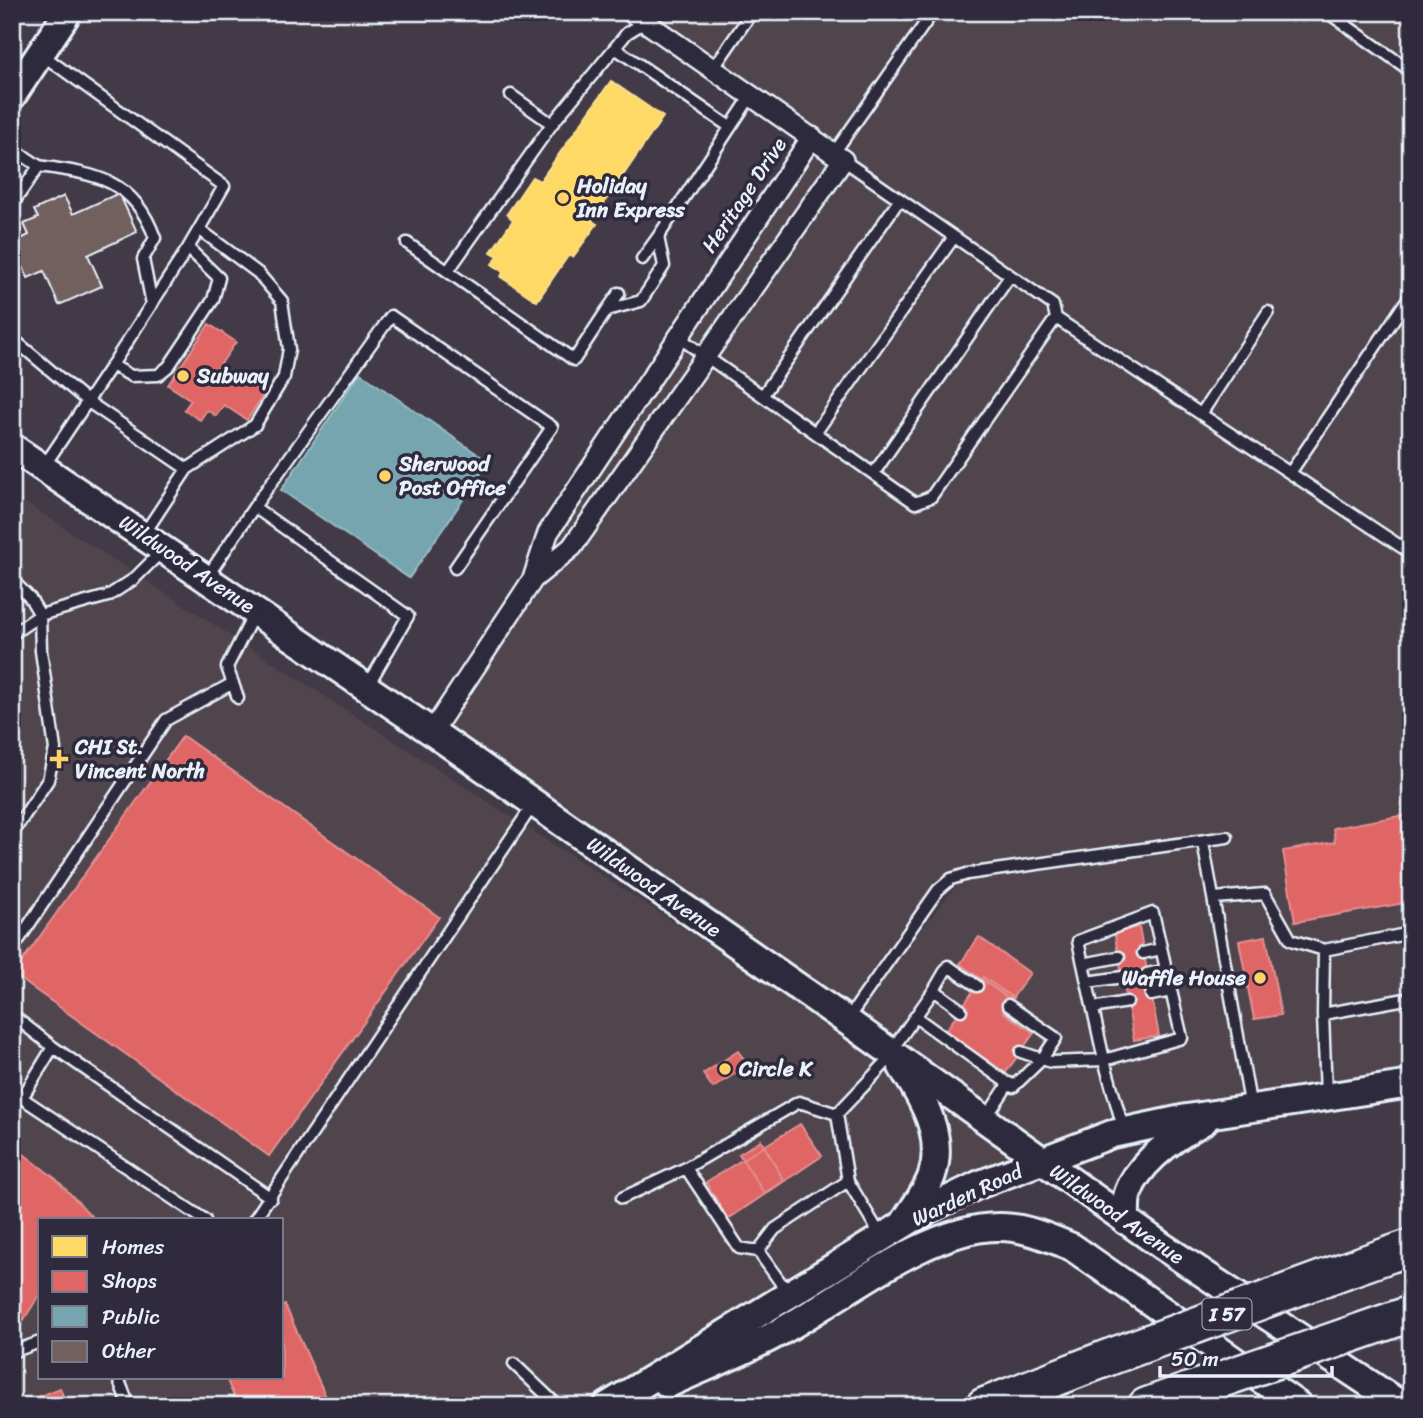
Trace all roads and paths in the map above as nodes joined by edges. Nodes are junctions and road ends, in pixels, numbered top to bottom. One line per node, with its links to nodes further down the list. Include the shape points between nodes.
1 (68, 12): 7 (main road)
2 (752, 12): 8 (lane)
3 (933, 12): 17 (lane)
4 (1327, 12): 9 (lane)
5 (643, 16): 6 (lane); 8 (street)
6 (615, 48): 13 (lane); 14 (lane)
7 (41, 53): 11 (main road); 21 (lane, via 224,186)
8 (713, 69): 12 (street)
9 (1411, 71)
10 (510, 95): 13 (lane)
11 (12, 96)
12 (751, 96): 14 (lane); 15 (street)
13 (552, 124): 27 (lane)
14 (730, 127): 22 (lane)
15 (812, 137): 17 (street, Heritage Drive); 35 (street, Heritage Drive)
16 (12, 148): 18 (lane)
17 (838, 157): 19 (lane); 37 (street, Heritage Drive)
18 (39, 166): 20 (lane); 31 (lane, via 97,175 133,197 146,214 155,239 143,259)
19 (900, 199): 23 (lane); 39 (lane)
20 (12, 205)
21 (199, 229): 25 (lane); 45 (lane, via 258,273 282,301 289,349 284,377 255,425)
22 (658, 237): 26 (lane); 32 (lane, via 664,266 641,301)
23 (954, 237): 28 (lane); 42 (lane)
24 (407, 243): 27 (lane)
25 (188, 248): 31 (lane); 38 (lane, via 219,278 213,300 169,366 158,375 131,376)
26 (642, 259)
27 (448, 271): 32 (lane, via 575,360)
28 (1010, 276): 34 (lane, via 1053,305); 46 (lane)
29 (619, 293): 32 (lane)
30 (1411, 295): 47 (lane)
31 (152, 304): 38 (lane)
32 (607, 310)
33 (1268, 312): 41 (lane)
34 (1056, 318): 41 (lane); 46 (lane, via 931,497 915,503)
35 (677, 336): 37 (lane); 53 (street, Heritage Drive, via 548,533)
36 (12, 338): 40 (lane)
37 (704, 356): 39 (lane); 53 (street, Heritage Drive, via 572,547)
38 (112, 365): 40 (lane)
39 (764, 395): 42 (lane)
40 (87, 401): 44 (lane); 45 (lane)
41 (1201, 414): 47 (lane)
42 (816, 432): 46 (lane)
43 (12, 447): 44 (main road, Wildwood Avenue)
44 (43, 467): 50 (main road, Wildwood Avenue)
45 (187, 469): 50 (lane)
46 (874, 473)
47 (1290, 473): 49 (lane, via 1403,548)
48 (254, 507): 51 (lane, via 391,316 552,427); 52 (lane); 59 (lane, via 408,616)
49 (1411, 537)
50 (155, 542): 52 (main road, Wildwood Avenue); 56 (lane, via 134,579 108,596)
51 (455, 568)
52 (207, 578): 55 (main road, Wildwood Avenue)
53 (533, 579): 61 (street, Heritage Drive)
54 (12, 580): 56 (lane)
55 (256, 611): 58 (lane, via 227,667); 59 (main road, Wildwood Avenue)
56 (40, 615): 57 (lane); 63 (lane, via 55,749 48,780)
57 (12, 634)
58 (233, 683): 60 (lane); 69 (lane, via 166,720)
59 (367, 687): 61 (main road, Wildwood Avenue)
60 (238, 698)
61 (432, 732): 62 (main road, Wildwood Avenue)
62 (534, 803): 90 (main road, Wildwood Avenue); 109 (lane)
63 (12, 833)
64 (1227, 838): 65 (lane)
65 (1203, 842): 66 (lane); 90 (lane, via 951,879 938,890)
66 (1214, 898): 70 (lane, via 1265,894 1291,940); 101 (lane)
67 (1411, 933): 70 (lane)
68 (1161, 949): 71 (lane); 73 (lane, via 1153,913 1078,941); 74 (lane)
69 (12, 950)
70 (1324, 950): 87 (lane)
71 (1143, 953)
72 (1119, 957): 73 (lane)
73 (1083, 964): 77 (lane)
74 (1166, 970): 75 (lane); 80 (lane)
75 (1147, 974)
76 (1123, 977): 77 (lane)
77 (1087, 982): 85 (lane)
78 (977, 986): 79 (lane, via 948,966)
79 (934, 990): 86 (lane); 89 (lane)
80 (1171, 991): 81 (lane); 95 (lane, via 1182,1038)
81 (1151, 996)
82 (1411, 998): 87 (lane)
83 (1127, 1002): 85 (lane)
84 (1008, 1005): 94 (lane, via 1056,1038)
85 (1093, 1008): 95 (lane)
86 (961, 1010)
87 (1323, 1014): 99 (lane)
88 (12, 1015): 91 (lane)
89 (917, 1018): 93 (lane); 96 (lane)
90 (847, 1021): 93 (main road, Wildwood Avenue)
91 (53, 1047): 100 (lane); 109 (lane)
92 (1021, 1052): 94 (lane)
93 (892, 1053): 102 (lane); 104 (main road, Wildwood Avenue); 114 (main road, via 922,1097 936,1137 932,1175)
94 (1042, 1059): 95 (lane); 96 (lane, via 1013,1087)
95 (1104, 1060): 105 (lane)
96 (1009, 1083): 104 (lane)
97 (1411, 1084): 99 (main road, Warden Road)
98 (12, 1091): 100 (lane)
99 (1326, 1097): 101 (main road, Warden Road)
100 (22, 1098): 111 (lane)
101 (1251, 1108): 103 (main road, Warden Road)
102 (836, 1114): 107 (lane, via 799,1102); 108 (lane)
103 (1219, 1114): 105 (main road, Warden Road); 113 (main road, via 1177,1136 1135,1179 1127,1195)
104 (985, 1120): 106 (main road, Wildwood Avenue)
105 (1124, 1132): 106 (main road, Warden Road)
106 (1042, 1161): 113 (main road, Wildwood Avenue); 114 (main road, Warden Road, via 978,1185)
107 (686, 1168): 110 (lane); 116 (lane, via 739,1248)
108 (848, 1181): 114 (lane); 116 (lane, via 775,1229)
109 (271, 1198): 112 (lane)
110 (622, 1198)
111 (202, 1218)
112 (256, 1218)
113 (1126, 1221): 130 (main road, Wildwood Avenue)
114 (893, 1230): 117 (main road, Warden Road)
115 (1411, 1247): 127 (highway, I 57, bridge)
116 (758, 1251): 117 (lane)
117 (788, 1293): 125 (main road, Warden Road)
118 (1410, 1314): 128 (highway, bridge)
119 (38, 1343): 120 (lane)
120 (12, 1352)
121 (514, 1364): 124 (lane)
122 (119, 1380): 123 (lane)
123 (129, 1406)
124 (558, 1406)
125 (607, 1406)
126 (619, 1406): 129 (main road, via 778,1334 923,1246 960,1232 1001,1227 1037,1233 1072,1247)
127 (984, 1406)
128 (1146, 1406)
129 (1299, 1406)
130 (1403, 1406)

